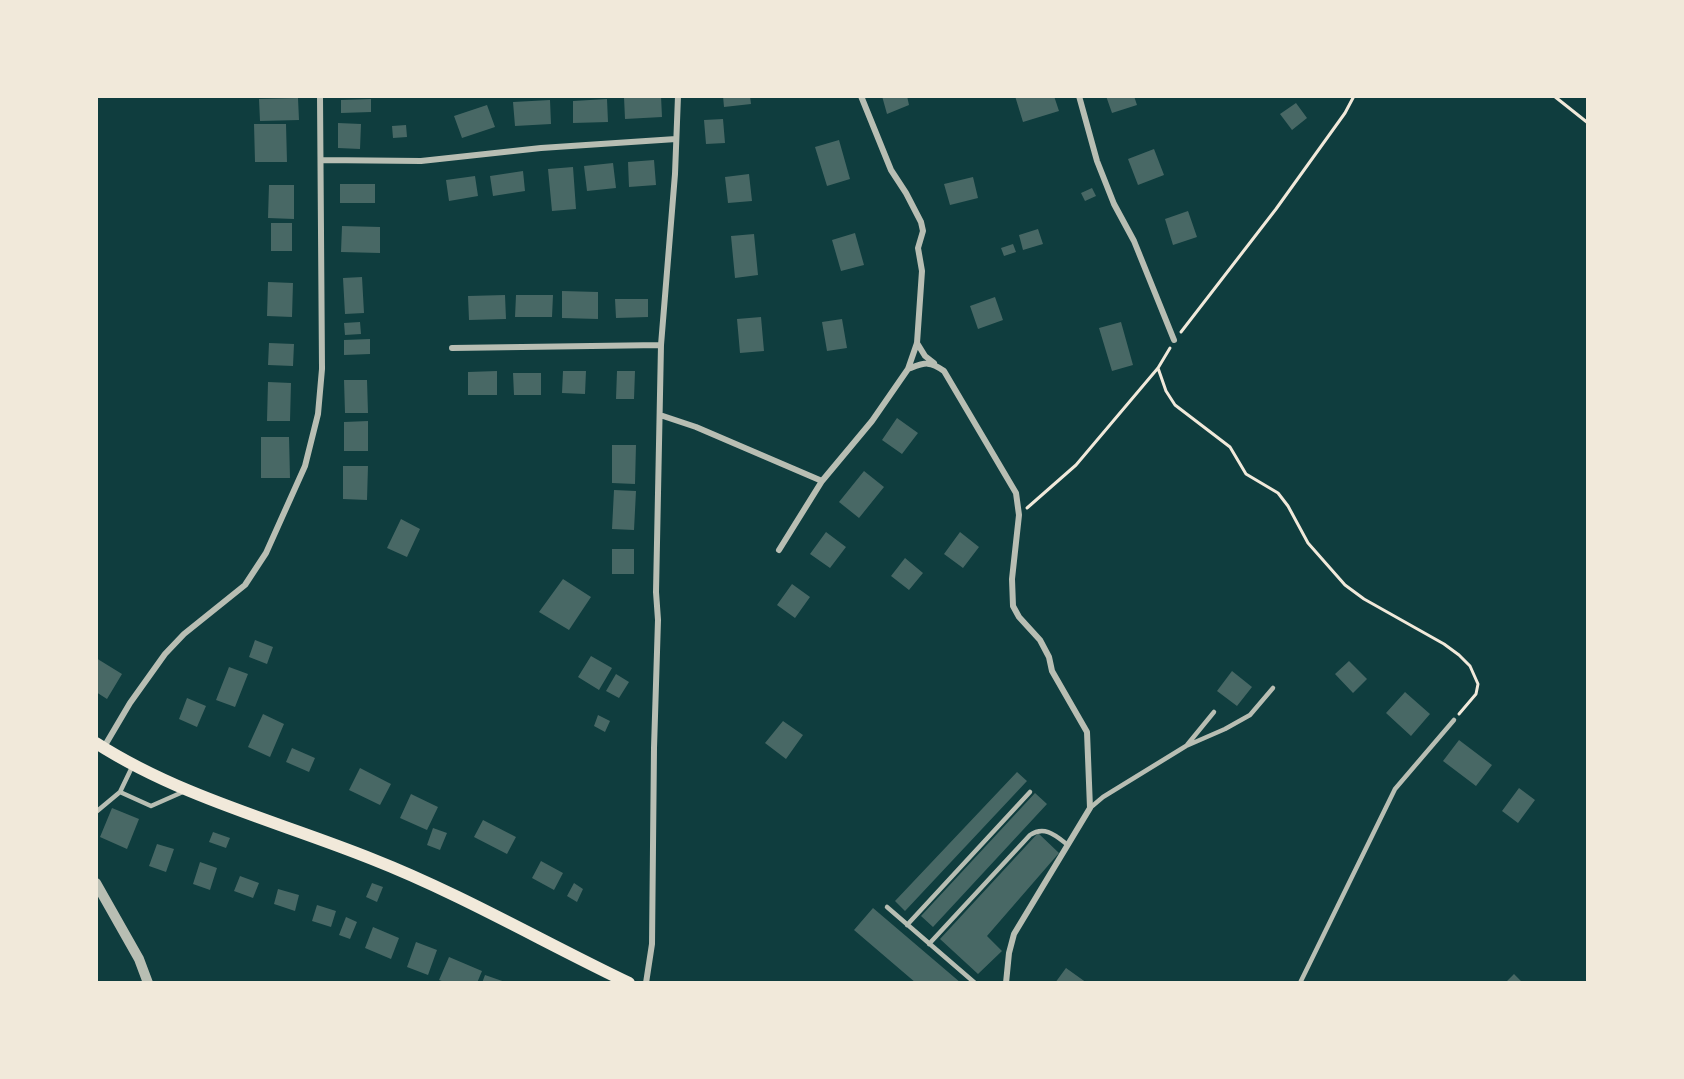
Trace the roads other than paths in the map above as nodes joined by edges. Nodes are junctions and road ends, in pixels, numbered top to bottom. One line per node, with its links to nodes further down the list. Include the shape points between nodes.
1 (320, 96): 6 (street)
2 (678, 96): 5 (street)
3 (861, 96): 8 (street, via 891,170 921,222)
4 (1079, 96): 7 (street, via 1097,161)
5 (676, 139): 6 (street, via 421,161); 9 (street)
6 (321, 160): 20 (street, via 322,369 318,414 305,466 266,553 245,585 165,654)
7 (1174, 340)
8 (917, 343): 11 (street); 12 (street)
9 (661, 345): 10 (street); 13 (street)
10 (452, 348)
11 (935, 364): 12 (street); 25 (street, via 952,383 1016,493 1019,515 1013,606 1040,640 1052,671 1087,732)
12 (908, 369): 14 (street, via 872,421)
13 (660, 415): 14 (street); 34 (street, via 652,944)
14 (822, 481): 15 (street)
15 (779, 550)
16 (1274, 688): 19 (lane, via 1250,716)
17 (1214, 712): 19 (lane)
18 (1454, 720): 37 (lane, via 1395,789)
19 (1186, 746): 25 (lane)
20 (98, 747): 21 (main road)
21 (134, 764): 22 (main road); 23 (lane)
22 (188, 790): 23 (lane, via 151,806); 33 (main road, via 428,882)
23 (120, 792): 26 (lane)
24 (1030, 792): 30 (lane)
25 (1090, 808): 27 (street)
26 (96, 812)
27 (1068, 845): 31 (lane, via 1042,830 1030,835); 36 (street, via 1014,934)
28 (96, 883): 32 (street, via 139,959)
29 (887, 907): 30 (lane)
30 (907, 925): 31 (lane)
31 (929, 944): 35 (lane)
32 (148, 983)
33 (629, 983)
34 (646, 983)
35 (975, 983)
36 (1006, 983)
37 (1300, 983)

